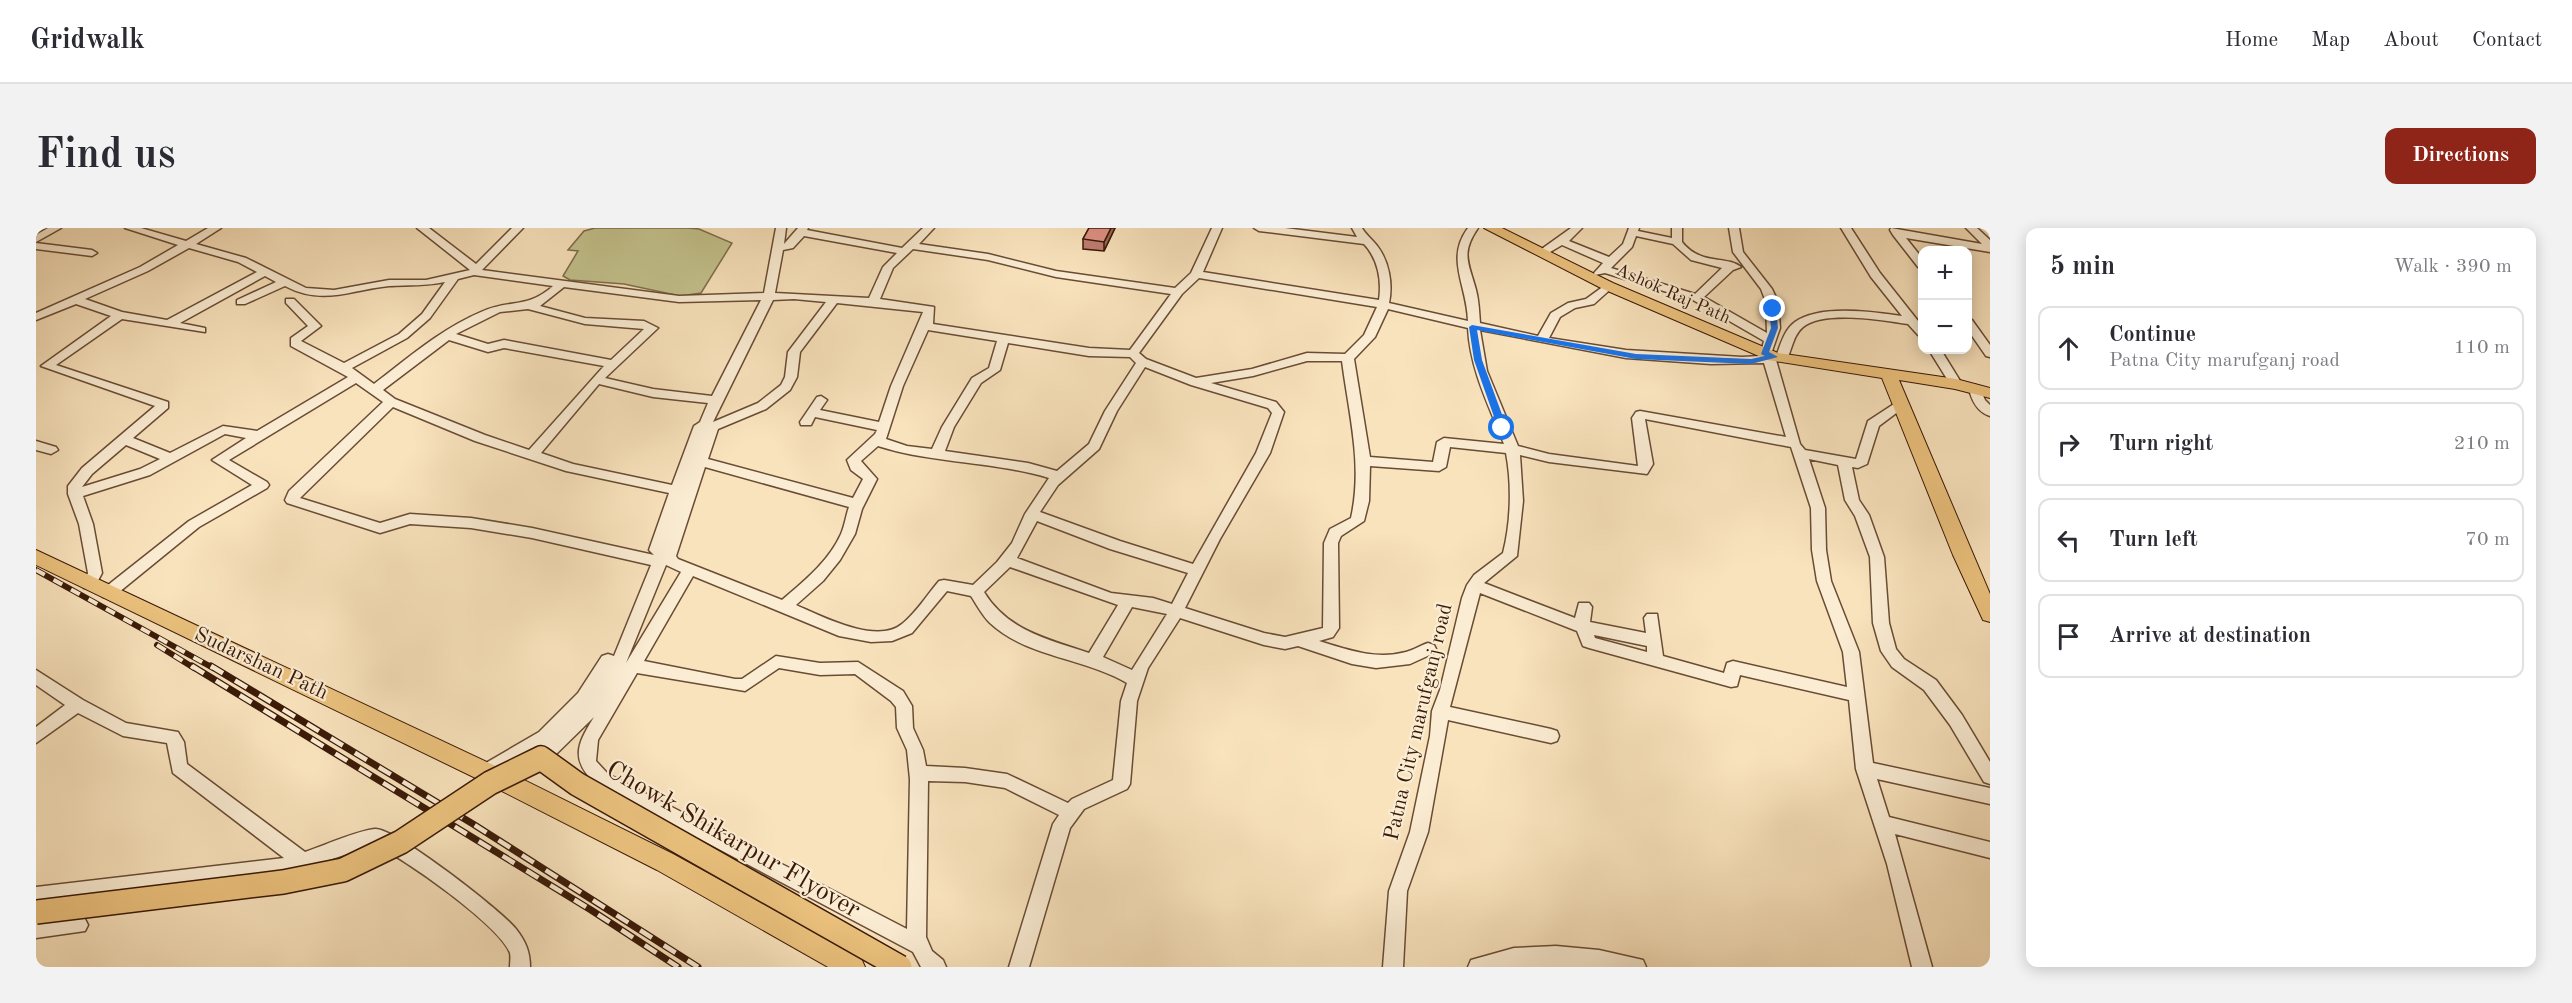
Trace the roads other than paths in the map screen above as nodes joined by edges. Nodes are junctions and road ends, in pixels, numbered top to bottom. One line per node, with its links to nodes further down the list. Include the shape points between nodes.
1 (56, 228): 22 (street)
2 (130, 228): 26 (street)
3 (216, 228): 26 (street)
4 (422, 228): 37 (street)
5 (518, 228): 37 (street)
6 (781, 228): 30 (street)
7 (929, 228): 28 (street)
8 (1217, 228): 39 (street)
9 (1259, 228): 23 (street)
10 (1357, 228): 23 (street)
11 (1473, 228): 59 (street, Patna City marufganj road, via 1462,243 1460,257 1471,292)
12 (1491, 228): 32 (main road, Ashok Raj Path)
13 (1577, 228): 24 (street)
14 (1677, 228): 25 (street)
15 (1734, 228): 35 (street, via 1736,247)
16 (1846, 228): 56 (street, via 1875,275)
17 (1988, 228): 21 (street, via 1988,233)
18 (802, 230): 28 (street); 30 (street, via 789,246)
19 (1635, 230): 25 (street); 36 (street, via 1624,250)
20 (1895, 231): 29 (street); 33 (street)
21 (1974, 231): 29 (street)
22 (36, 239)
23 (1366, 241): 52 (street, via 1381,263)
24 (1561, 241): 32 (street); 36 (street)
25 (1677, 242): 34 (street, via 1690,255)
26 (188, 243): 38 (street, via 242,260); 48 (street, via 144,269)
27 (36, 246): 31 (street)
28 (908, 248): 44 (street, via 988,257 1056,274); 51 (street, via 888,267)
29 (1990, 248)
30 (777, 249): 45 (street)
31 (92, 253)
32 (1541, 253): 36 (main road, Ashok Raj Path)
33 (1918, 259)
34 (1730, 267): 35 (street); 46 (street)
35 (1749, 267): 66 (street, via 1772,302)
36 (1603, 270): 43 (main road, Ashok Raj Path); 46 (street)
37 (475, 271): 40 (street); 42 (street)
38 (265, 272): 41 (street); 57 (street)
39 (1196, 274): 44 (street); 52 (street)
40 (453, 279): 41 (street, via 383,284 334,293 303,291); 72 (street, via 426,316 403,336)
41 (284, 282): 50 (street)
42 (560, 285): 45 (street, via 679,299); 53 (street)
43 (1608, 286): 65 (street, via 1590,302 1572,305 1555,315); 66 (main road, Ashok Raj Path)
44 (1178, 292): 69 (street)
45 (768, 297): 47 (street); 81 (street)
46 (1697, 298): 66 (street)
47 (834, 299): 51 (street); 86 (street, via 794,352 786,387 762,406)
48 (76, 300): 54 (street); 55 (street)
49 (290, 301): 72 (street, via 315,326 295,343)
50 (241, 302)
51 (873, 302): 58 (street, via 930,309)
52 (1385, 305): 59 (street); 70 (street, via 1378,325)
53 (532, 307): 63 (street, via 488,313); 71 (street, via 585,321 649,325 650,330)
54 (120, 315): 57 (street); 73 (street)
55 (36, 317)
56 (1913, 321): 60 (street); 66 (street, via 1855,316 1810,320 1797,326)
57 (169, 324): 62 (street)
58 (925, 325): 64 (street); 87 (street, via 897,386)
59 (1472, 327): 65 (street); 91 (street, Patna City marufganj road, via 1478,360)
60 (1918, 327)
61 (1972, 328): 67 (street)
62 (201, 330)
63 (446, 335): 71 (street, via 488,348 504,344); 79 (street)
64 (1004, 338): 69 (street); 94 (street, via 994,370 976,381 948,427)
65 (1542, 339): 66 (street, via 1672,360 1751,361)
66 (1772, 353): 74 (main road, Ashok Raj Path); 92 (street)
67 (1990, 353)
68 (1937, 354): 78 (street)
69 (1137, 358): 77 (street); 100 (street, via 1094,446)
70 (1348, 358): 77 (street, via 1306,357); 98 (street)
71 (615, 364): 76 (street)
72 (344, 368): 75 (street)
73 (42, 370): 89 (street, via 164,405)
74 (1888, 374): 78 (main road, Ashok Raj Path); 84 (main road)
75 (355, 378): 79 (street); 88 (street)
76 (596, 380): 81 (street, via 652,393); 95 (street)
77 (1195, 382): 108 (street, via 1272,405 1278,412 1263,453)
78 (1956, 384): 80 (main road, Ashok Raj Path)
79 (375, 390): 83 (street)
80 (1983, 391): 85 (street, via 1979,402)
81 (715, 400): 86 (street)
82 (821, 400): 87 (street, via 810,418)
83 (391, 402): 95 (street); 106 (street, via 292,500 380,528 404,519 455,521)
84 (1901, 405): 99 (street, via 1873,424 1862,461); 118 (main road)
85 (1990, 412)
86 (709, 425): 97 (street); 101 (street, via 699,427); 134 (street, via 660,560 603,692)
87 (881, 434): 94 (street, via 896,448); 103 (street, via 854,460 856,468 866,472 870,479)
88 (262, 436): 96 (street, via 224,429); 113 (street, via 219,460 262,485 194,524)
89 (123, 439): 96 (street); 102 (street, via 80,478)
90 (36, 446): 93 (street)
91 (1512, 448): 92 (street, via 1549,458 1642,471 1646,464 1638,418 1647,415); 98 (street, via 1444,442 1439,467); 111 (street, Patna City marufganj road, via 1513,549 1503,563)
92 (1797, 448): 99 (street); 129 (street, via 1818,508 1824,581 1851,652)
93 (51, 450)
94 (937, 454): 100 (street, via 1028,467)
95 (532, 455): 101 (street, via 572,468)
96 (173, 459): 102 (street)
97 (700, 461): 103 (street); 109 (street, via 669,556 672,563)
98 (1363, 461): 121 (street, via 1357,521 1335,533 1331,543 1330,628 1324,635)
99 (1845, 462): 138 (street, via 1852,500 1862,515 1877,557 1881,623 1889,651 1898,663 1930,686)
100 (1059, 476): 104 (street)
101 (676, 490): 106 (street)
102 (75, 494): 110 (street, via 86,524 95,573)
103 (857, 504): 115 (street, via 836,556)
104 (1032, 514): 107 (street, via 1026,534); 108 (street)
105 (36, 557): 110 (main road, Sudarshan Path)
106 (653, 560): 136 (street, via 605,667 584,698 545,737)
107 (1006, 560): 112 (street); 114 (street, via 1097,594)
108 (1196, 570): 117 (street)
109 (689, 571): 115 (street); 126 (street)
110 (89, 584): 113 (main road, Sudarshan Path)
111 (1474, 585): 120 (street); 131 (street, Patna City marufganj road)
112 (976, 591): 115 (street, via 944,585 906,629 892,635 844,632); 124 (street, via 990,613 1005,626)
113 (108, 593): 136 (main road, Sudarshan Path)
114 (1128, 601): 117 (street, via 1153,603); 124 (street)
115 (784, 607)
116 (1584, 607): 120 (street)
117 (1176, 612): 121 (street, via 1264,639 1285,643); 128 (street)
118 (1990, 615)
119 (1652, 618): 122 (street)
120 (1580, 626): 122 (street); 125 (street, via 1589,642)
121 (1296, 640): 123 (street, via 1376,662 1410,658)
122 (1654, 641): 125 (street)
123 (1428, 649)
124 (1093, 660): 128 (street)
125 (1656, 660): 129 (street, via 1731,681 1733,667)
126 (633, 666): 137 (street, via 735,686 745,685 776,662 820,669 858,668 901,701); 148 (street, via 590,738 584,755 588,767 602,779)
127 (36, 676): 130 (street)
128 (1135, 680): 140 (street, via 1129,701 1121,784)
129 (1854, 695): 135 (street)
130 (77, 705): 132 (street); 143 (street, via 123,729 172,737 179,768)
131 (1440, 711): 133 (street); 154 (street, Patna City marufganj road, via 1419,832 1398,891)
132 (38, 733)
133 (1551, 736)
134 (541, 758): 145 (main road, bridge, via 490,783 401,842 343,870 283,882); 151 (main road, Chowk Shikarpur Flyover, bridge, via 578,784)
135 (1865, 769): 139 (street); 141 (street)
136 (485, 772): 150 (main road, Sudarshan Path, via 665,862)
137 (918, 773): 140 (street, via 965,774 1006,781); 148 (street, via 914,913)
138 (1990, 777)
139 (1990, 795)
140 (1070, 812): 153 (street, via 1062,824)
141 (1883, 823): 142 (street); 157 (street)
142 (1990, 850)
143 (304, 862): 144 (street); 149 (street, via 369,838 381,838 479,904 519,946)
144 (36, 896)
145 (36, 912)
146 (78, 925): 147 (street)
147 (36, 929)
148 (918, 945): 152 (street)
149 (520, 967)
150 (852, 967)
151 (900, 967)
152 (936, 967)
153 (1019, 967)
154 (1393, 967)
155 (1478, 967): 156 (street, via 1520,956 1603,960)
156 (1636, 967)
157 (1922, 967)

